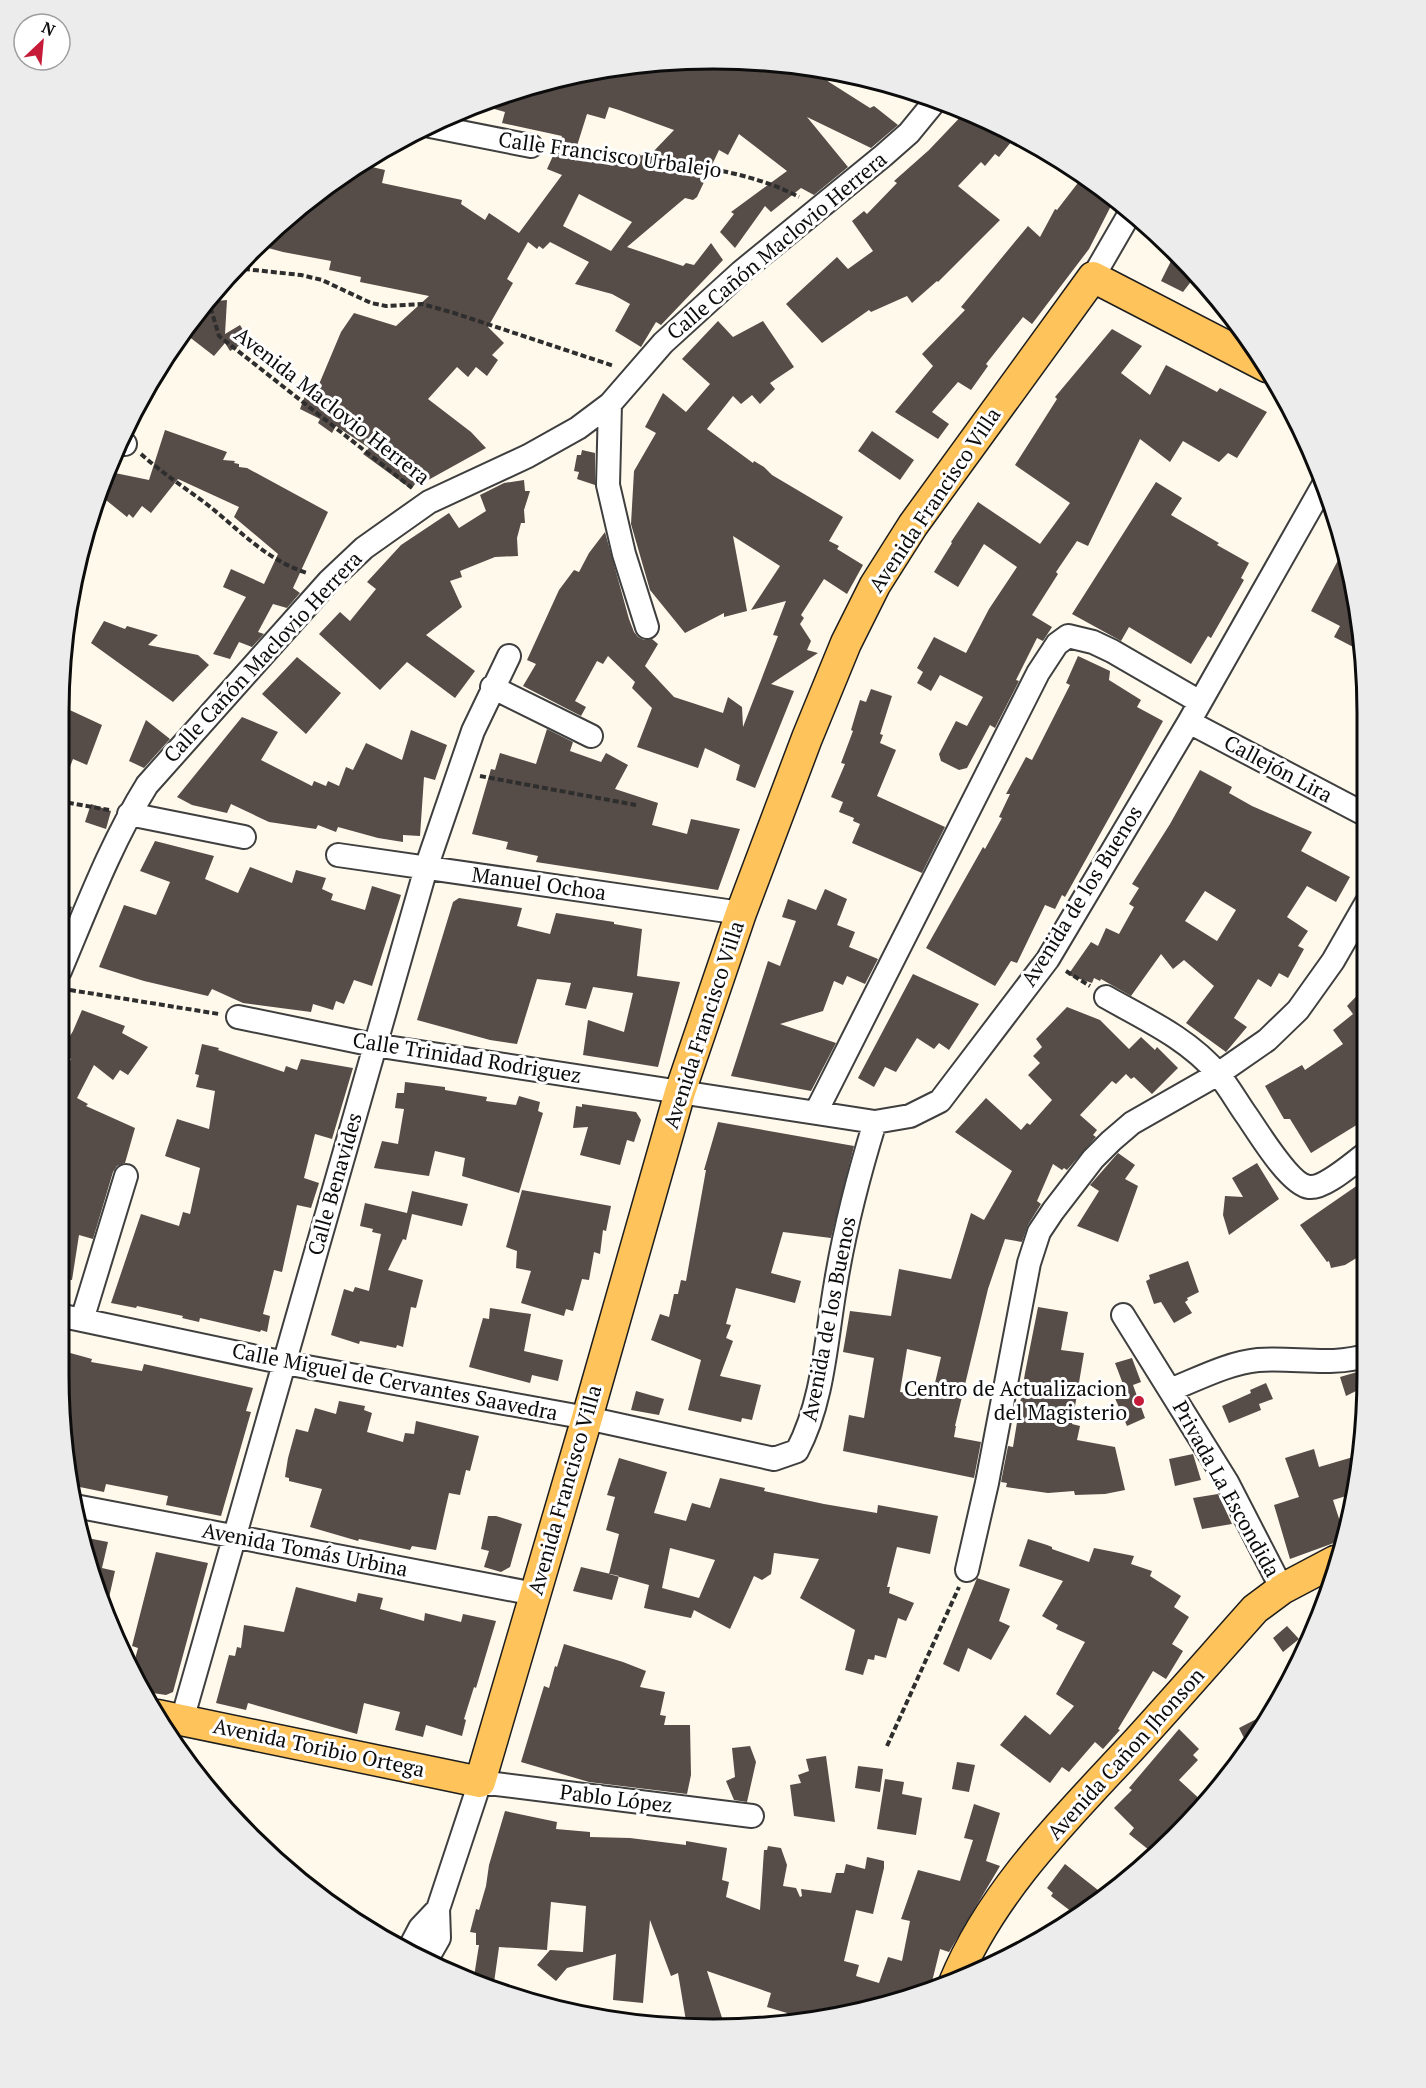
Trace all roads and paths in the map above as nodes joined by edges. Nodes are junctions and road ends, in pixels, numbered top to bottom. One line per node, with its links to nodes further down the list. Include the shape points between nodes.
1 (930, 107): 4 (street, Calle Cañón Maclovio Herrera, via 909,133)
2 (443, 129): 3 (street, Calle Francisco Urbalejo)
3 (531, 146): 4 (path, Calle Francisco Urbalejo, via 621,153 739,174 777,186)
4 (818, 210): 10 (street, Calle Cañón Maclovio Herrera, via 741,272 663,343)
5 (1126, 219): 7 (street, Avenida Francisco Villa)
6 (247, 269): 10 (path, via 322,280 371,303 422,304 454,312 599,362)
7 (1093, 277): 9 (main road); 30 (main road, Avenida Francisco Villa, via 913,525 875,585 807,738)
8 (211, 310): 14 (path, Avenida Maclovio Herrera, via 219,336)
9 (1250, 358)
10 (640, 370): 11 (street, Calle Cañón Maclovio Herrera)
11 (610, 404): 14 (street, Calle Cañón Maclovio Herrera, via 578,428 528,456); 16 (street, via 608,485 621,545)
12 (127, 446): 15 (path, via 274,560)
13 (1318, 494): 19 (street, Avenida de los Buenos)
14 (429, 502): 15 (street, Calle Cañón Maclovio Herrera, via 364,548)
15 (329, 581): 26 (street, Calle Cañón Maclovio Herrera, via 168,759)
16 (647, 627)
17 (509, 656): 18 (street, Calle Benavides)
18 (492, 687): 21 (street); 22 (street, Calle Benavides)
19 (1200, 702): 20 (street, Avenida de los Buenos); 40 (street, via 1093,642 1068,636 1057,644 1038,673)
20 (1189, 722): 25 (street, Callejón Lira); 33 (street, Avenida de los Buenos)
21 (591, 736)
22 (457, 772): 24 (path); 29 (street, Calle Benavides)
23 (69, 803): 26 (path)
24 (636, 805)
25 (1357, 810)
26 (129, 814): 27 (street); 32 (street, Calle Cañón Maclovio Herrera)
27 (244, 837)
28 (338, 855): 29 (street, Manuel Ochoa)
29 (426, 868): 30 (street, Manuel Ochoa); 37 (street, Calle Benavides)
30 (741, 913): 39 (main road, Avenida Francisco Villa)
31 (1357, 920): 38 (street, via 1334,961 1298,1010 1267,1040)
32 (69, 949)
33 (1048, 959): 35 (path); 41 (street, Avenida de los Buenos, via 940,1101 910,1116)
34 (69, 989): 36 (path)
35 (1106, 997): 38 (street, via 1170,1033)
36 (238, 1017): 37 (street, Calle Trinidad Rodriguez)
37 (374, 1045): 39 (street, Calle Trinidad Rodriguez); 47 (street, Calle Benavides)
38 (1218, 1074): 42 (street, via 1277,1160 1303,1185 1323,1184); 54 (street, via 1132,1123 1111,1141 1039,1232 1029,1263 990,1472)
39 (680, 1092): 40 (street, Calle Trinidad Rodriguez); 49 (main road, Avenida Francisco Villa)
40 (816, 1112): 41 (street, Calle Trinidad Rodriguez)
41 (875, 1122): 50 (street, Avenida de los Buenos, via 852,1202 815,1406)
42 (1357, 1160)
43 (126, 1176): 45 (street)
44 (1123, 1315): 48 (street, Privada La Escondida)
45 (72, 1318): 47 (street, Calle Miguel de Cervantes Saavedra)
46 (1357, 1358): 48 (street, Privada La Escondida, via 1338,1362 1254,1361)
47 (285, 1363): 49 (street, Calle Miguel de Cervantes Saavedra); 52 (street, Calle Benavides)
48 (1170, 1390): 55 (street, Privada La Escondida, via 1227,1482)
49 (587, 1418): 50 (street, Calle Miguel de Cervantes Saavedra, via 774,1459); 56 (main road, Avenida Francisco Villa)
50 (797, 1451)
51 (83, 1507): 52 (street, Avenida Tomás Urbina)
52 (235, 1537): 56 (street, Avenida Tomás Urbina); 57 (street, Calle Benavides)
53 (1328, 1565): 55 (main road, Avenida Cañon Jhonson)
54 (967, 1570): 58 (path)
55 (1282, 1589): 64 (main road, Avenida Cañon Jhonson, via 1255,1609 1068,1816 986,1921)
56 (535, 1594): 59 (main road, Avenida Francisco Villa)
57 (170, 1718): 59 (main road, Avenida Toribio Ortega)
58 (887, 1746)
59 (480, 1782): 60 (street, Pablo López); 61 (street, Avenida Francisco Villa)
60 (752, 1816)
61 (438, 1909): 62 (street, Avenida Francisco Villa); 63 (street, Avenida Francisco Villa, via 439,1938)
62 (412, 1944)
63 (430, 1954)
64 (959, 1970)

